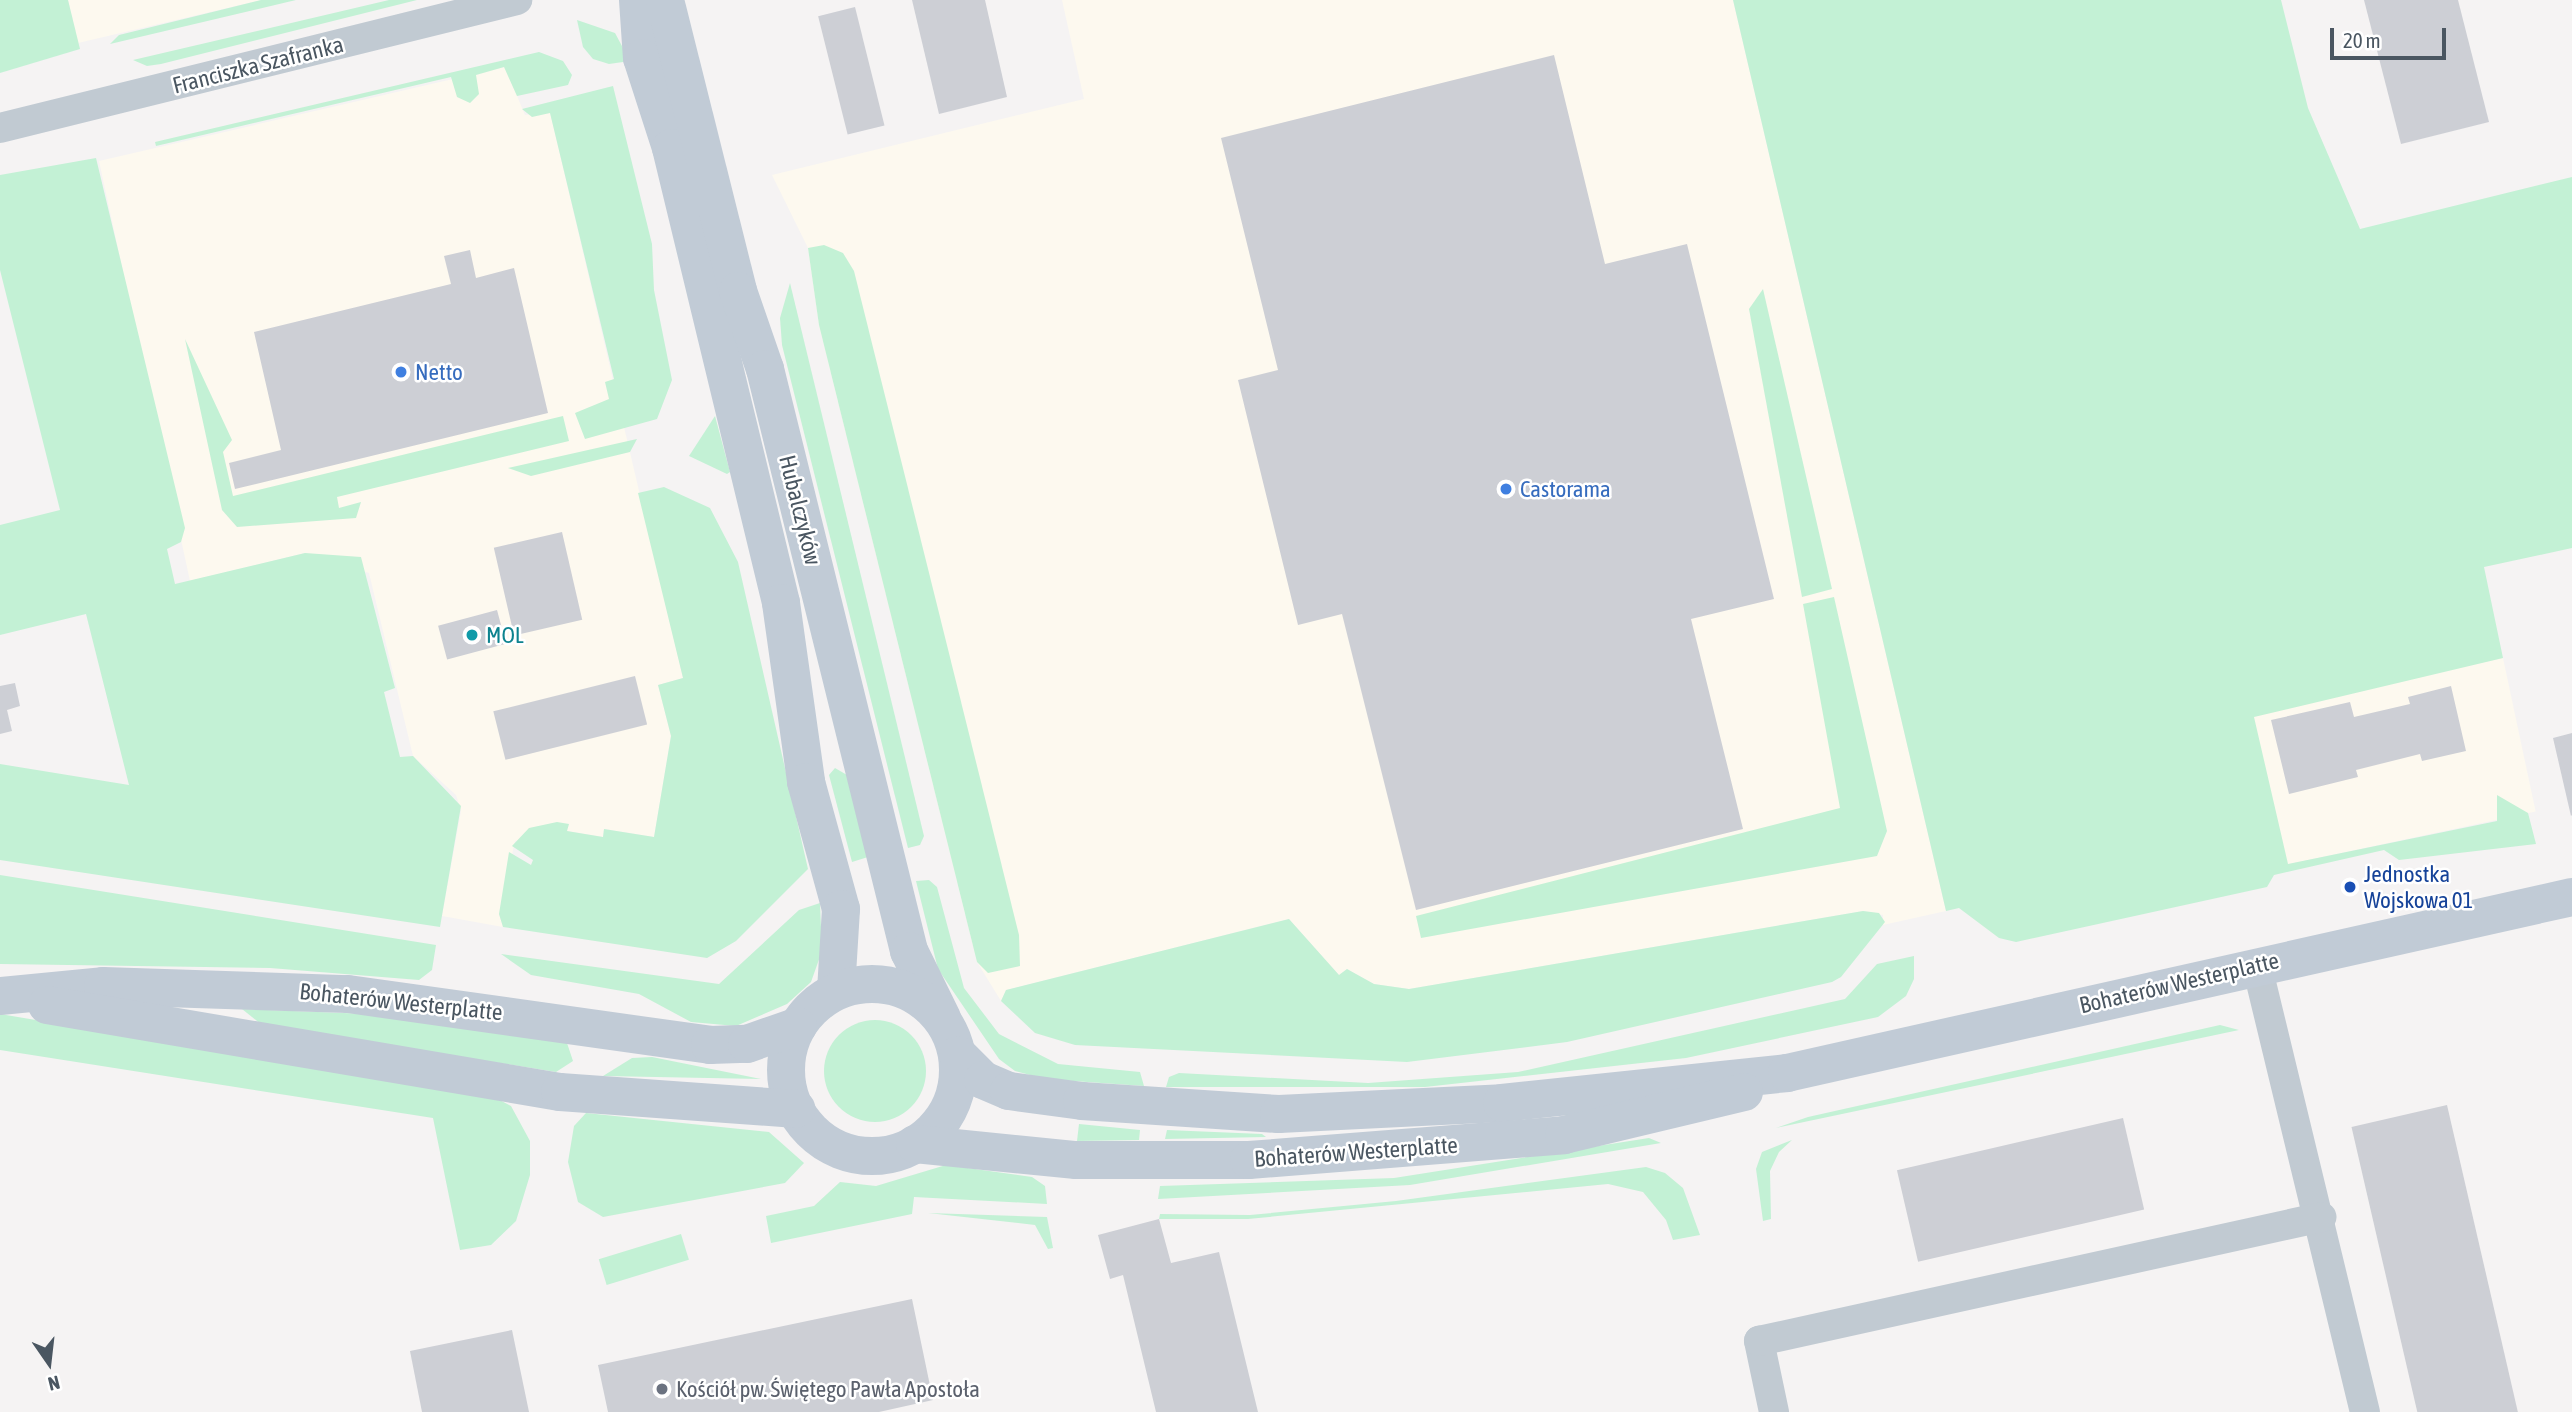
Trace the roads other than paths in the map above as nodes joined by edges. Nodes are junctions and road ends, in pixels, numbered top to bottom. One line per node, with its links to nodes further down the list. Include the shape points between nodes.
1 (517, 0): 4 (street, Franciszka Szafranka)
2 (638, 0): 7 (main road, Hubalczyków, via 642,58 671,148 781,603 806,782 841,909)
3 (665, 0): 9 (main road, Hubalczyków, via 738,291 765,369 909,951)
4 (0, 128)
5 (2572, 897): 6 (main road, Bohaterów Westerplatte)
6 (2257, 966): 12 (main road, Bohaterów Westerplatte); 15 (street)
7 (836, 991): 9 (main road, via 870,984 905,989); 10 (main road)
8 (0, 997): 10 (main road, Bohaterów Westerplatte, via 103,986 348,994 728,1046); 13 (main road, Bohaterów Westerplatte, via 560,1092)
9 (942, 1018): 11 (main road)
10 (798, 1026): 13 (main road, via 786,1068)
11 (958, 1055): 12 (main road, Bohaterów Westerplatte, via 983,1080 1024,1095 1279,1114 1502,1103); 14 (main road, via 950,1106)
12 (1787, 1073): 14 (main road, Bohaterów Westerplatte, via 1697,1107 1611,1127 1451,1146 1151,1161 1000,1155)
13 (796, 1110): 14 (main road, via 827,1143 848,1152 871,1156)
14 (915, 1144)
15 (2322, 1217): 16 (street, via 1759,1341); 17 (street)
16 (1774, 1412)
17 (2365, 1412)

